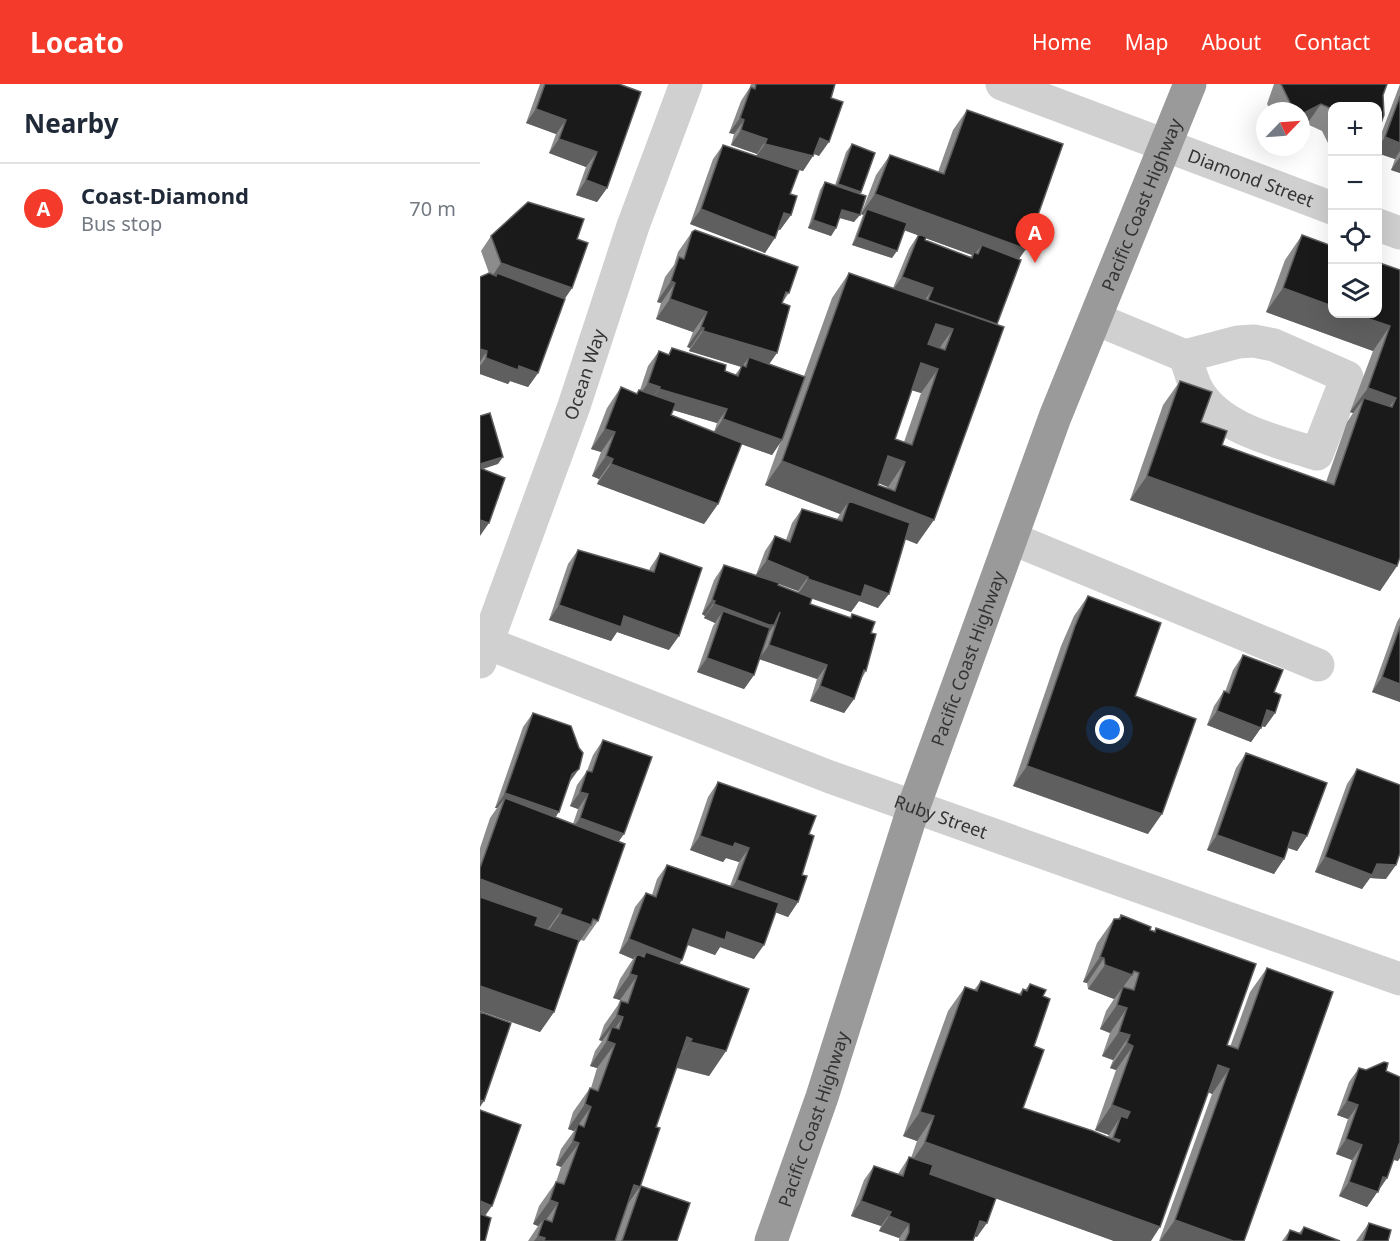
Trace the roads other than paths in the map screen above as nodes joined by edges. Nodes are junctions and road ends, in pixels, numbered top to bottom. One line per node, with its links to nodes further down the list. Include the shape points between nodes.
1 (686, 84): 11 (street, Ocean Way)
2 (1002, 84): 4 (street, Diamond Street)
3 (1190, 84): 4 (highway, Pacific Coast Highway)
4 (1167, 146): 5 (street, Diamond Street); 8 (highway, Pacific Coast Highway)
5 (1328, 206)
6 (1382, 227): 7 (street)
7 (1400, 233)
8 (1096, 319): 9 (street); 10 (highway, Pacific Coast Highway, via 1055,417)
9 (1185, 356): 9 (street, via 1254,341 1274,345 1347,377 1317,454 1263,437 1211,408 1198,391)
10 (1013, 539): 12 (street); 13 (highway, Pacific Coast Highway)
11 (483, 653): 13 (street, Ruby Street)
12 (1318, 665)
13 (914, 806): 14 (street, Ruby Street); 15 (highway, Pacific Coast Highway, via 822,1096)
14 (1400, 979)
15 (771, 1241)

